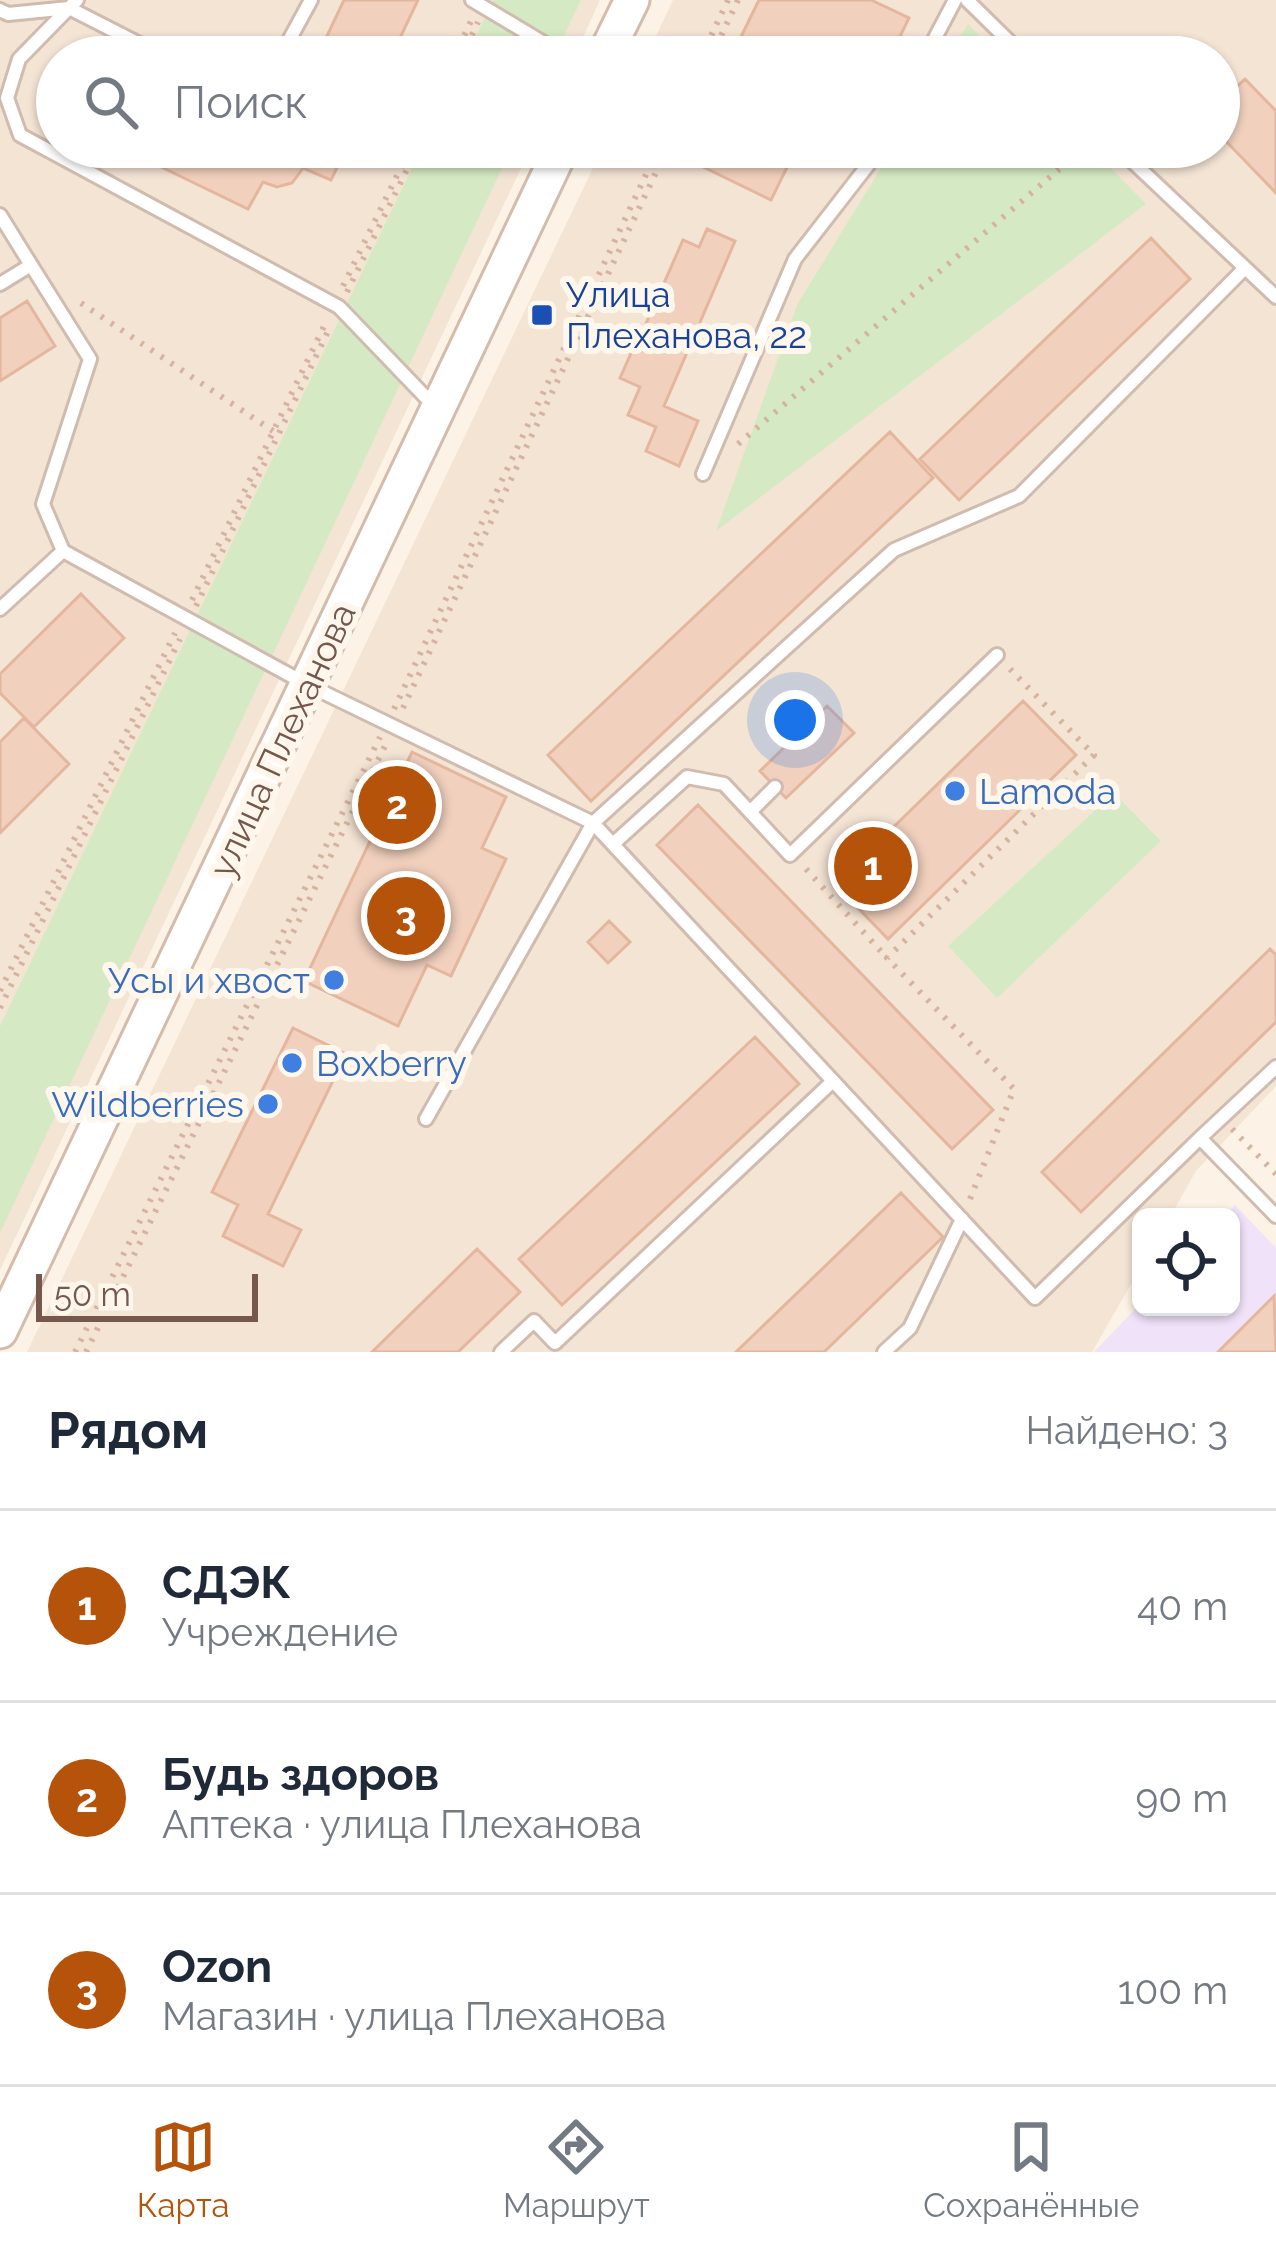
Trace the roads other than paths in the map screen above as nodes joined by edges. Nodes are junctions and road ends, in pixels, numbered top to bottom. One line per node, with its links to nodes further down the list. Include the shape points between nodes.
1 (310, 0): 10 (lane)
2 (632, 0): 12 (street)
3 (955, 0): 13 (lane)
4 (967, 0): 14 (lane)
5 (476, 3): 11 (lane)
6 (73, 4): 7 (lane); 8 (lane); 9 (lane)
7 (0, 10)
8 (42, 36)
9 (129, 36)
10 (291, 36)
11 (532, 36)
12 (614, 36)
13 (936, 36)
14 (1004, 36)
15 (36, 42): 16 (lane, via 19,59 7,98 20,135)
16 (36, 144)
17 (81, 168): 26 (lane, via 340,307)
18 (552, 168): 26 (street, улица Плеханова)
19 (866, 168): 27 (lane, via 795,259)
20 (1139, 168): 23 (lane)
21 (0, 215): 22 (lane)
22 (31, 265): 24 (lane); 28 (lane, via 90,358 43,504)
23 (1245, 268): 25 (lane); 34 (lane, via 1019,496 894,550)
24 (0, 284)
25 (1276, 297)
26 (438, 410): 31 (street, улица Плеханова)
27 (703, 473)
28 (63, 551): 29 (lane); 31 (lane)
29 (0, 609)
30 (997, 655): 33 (lane, via 790,855)
31 (308, 685): 34 (lane); 42 (street, улица Плеханова)
32 (775, 787): 33 (lane)
33 (750, 812): 35 (lane, via 724,784 687,777)
34 (593, 823): 35 (lane); 38 (lane)
35 (613, 844): 37 (lane)
36 (1276, 1067): 39 (lane)
37 (833, 1081): 41 (lane); 44 (lane, via 555,1343 534,1321)
38 (426, 1119)
39 (1201, 1138): 40 (lane); 41 (lane, via 1036,1298)
40 (1276, 1216)
41 (962, 1219): 43 (lane)
42 (0, 1331)
43 (899, 1338): 45 (lane); 46 (lane)
44 (501, 1352)
45 (884, 1352)
46 (910, 1352)

